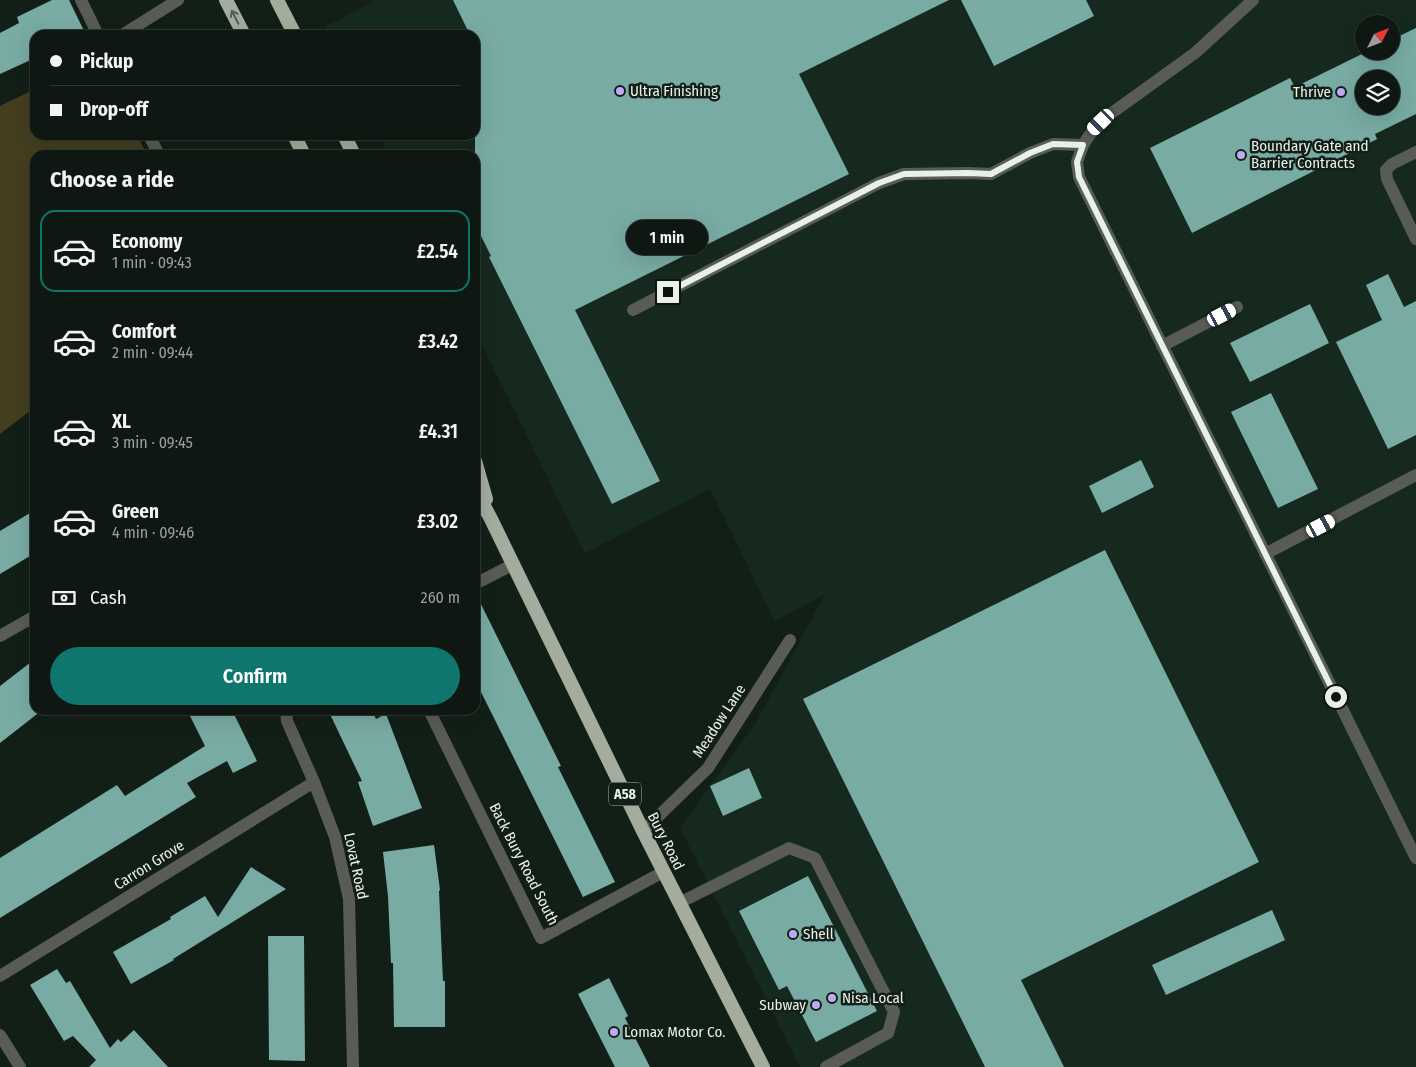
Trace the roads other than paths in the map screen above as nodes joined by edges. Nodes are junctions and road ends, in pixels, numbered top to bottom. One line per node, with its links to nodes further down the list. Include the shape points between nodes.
1 (81, 0): 6 (street)
2 (178, 0): 7 (street)
3 (226, 0): 8 (highway, one-way to 3)
4 (277, 0): 9 (highway)
5 (1253, 0): 10 (street, via 1195,53 1109,115)
6 (96, 30)
7 (130, 30)
8 (241, 30)
9 (292, 30)
10 (1083, 145): 14 (street, via 1053,144 991,174 904,174 879,183); 15 (street, via 1077,162 1079,177)
11 (1416, 152): 12 (street, via 1386,170 1387,179)
12 (1416, 239)
13 (1237, 307): 15 (street)
14 (633, 310)
15 (1162, 346): 20 (street)
16 (1416, 475): 20 (street)
17 (480, 479): 19 (highway, Bury Road / A58)
18 (480, 498): 19 (highway, Bury Road / A58)
19 (491, 519): 21 (highway, Bury Road / A58)
20 (1265, 554): 30 (street)
21 (514, 564): 22 (street); 29 (highway, Bury Road / A58)
22 (480, 581)
23 (30, 619): 24 (street)
24 (0, 636)
25 (790, 640): 29 (street, Meadow Lane, via 708,768)
26 (287, 715): 28 (street, Lovat Road)
27 (431, 715): 31 (street, Back Bury Road South, via 541,938)
28 (314, 782): 33 (street, Carron Grove); 36 (street, Lovat Road, via 335,837 349,899)
29 (642, 831): 31 (highway, Bury Road / A58)
30 (1416, 858)
31 (663, 872): 32 (highway, Bury Road / A58)
32 (679, 903): 37 (highway, Bury Road / A58); 38 (street, via 789,848 815,858 894,1012 888,1033)
33 (0, 976)
34 (0, 1035): 35 (street)
35 (20, 1067)
36 (353, 1067)
37 (763, 1067)
38 (826, 1067)

